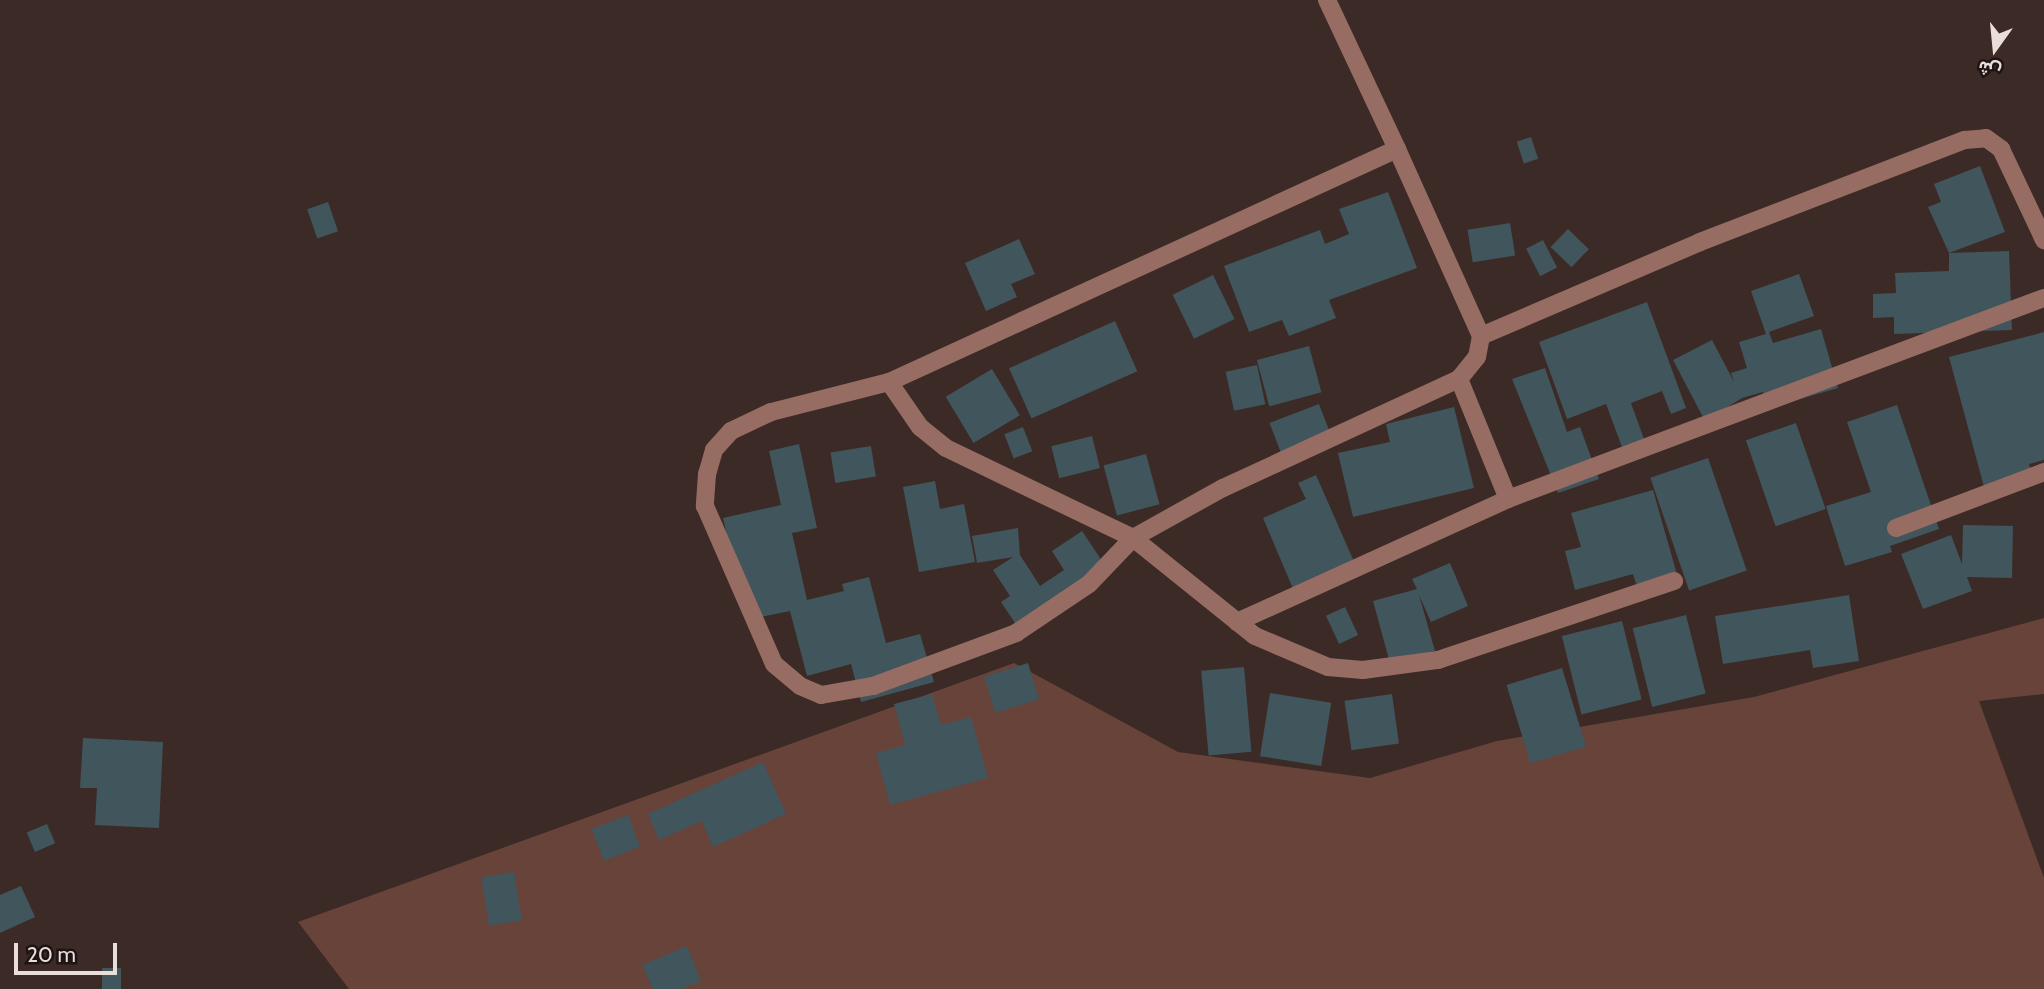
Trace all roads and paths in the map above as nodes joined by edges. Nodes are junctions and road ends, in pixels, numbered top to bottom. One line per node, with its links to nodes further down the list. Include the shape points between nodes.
1 (1327, 0): 2 (street)
2 (1397, 149): 5 (street); 7 (street)
3 (2044, 240): 5 (street, via 2001,149 1986,138 1965,139 1700,242)
4 (2044, 298): 9 (street)
5 (1481, 336): 6 (street, via 1477,357)
6 (1459, 379): 9 (street); 11 (street, via 1223,488)
7 (889, 382): 11 (street, via 920,427 946,448); 11 (street, via 771,412 731,431 714,450 705,506 774,664 800,687 821,695 873,685 1016,633 1089,584)
8 (2044, 472): 10 (street)
9 (1508, 499): 13 (street)
10 (1896, 528)
11 (1133, 538): 13 (street)
12 (1674, 582): 13 (street, via 1438,660 1363,670 1328,667 1255,636)
13 (1237, 622)

